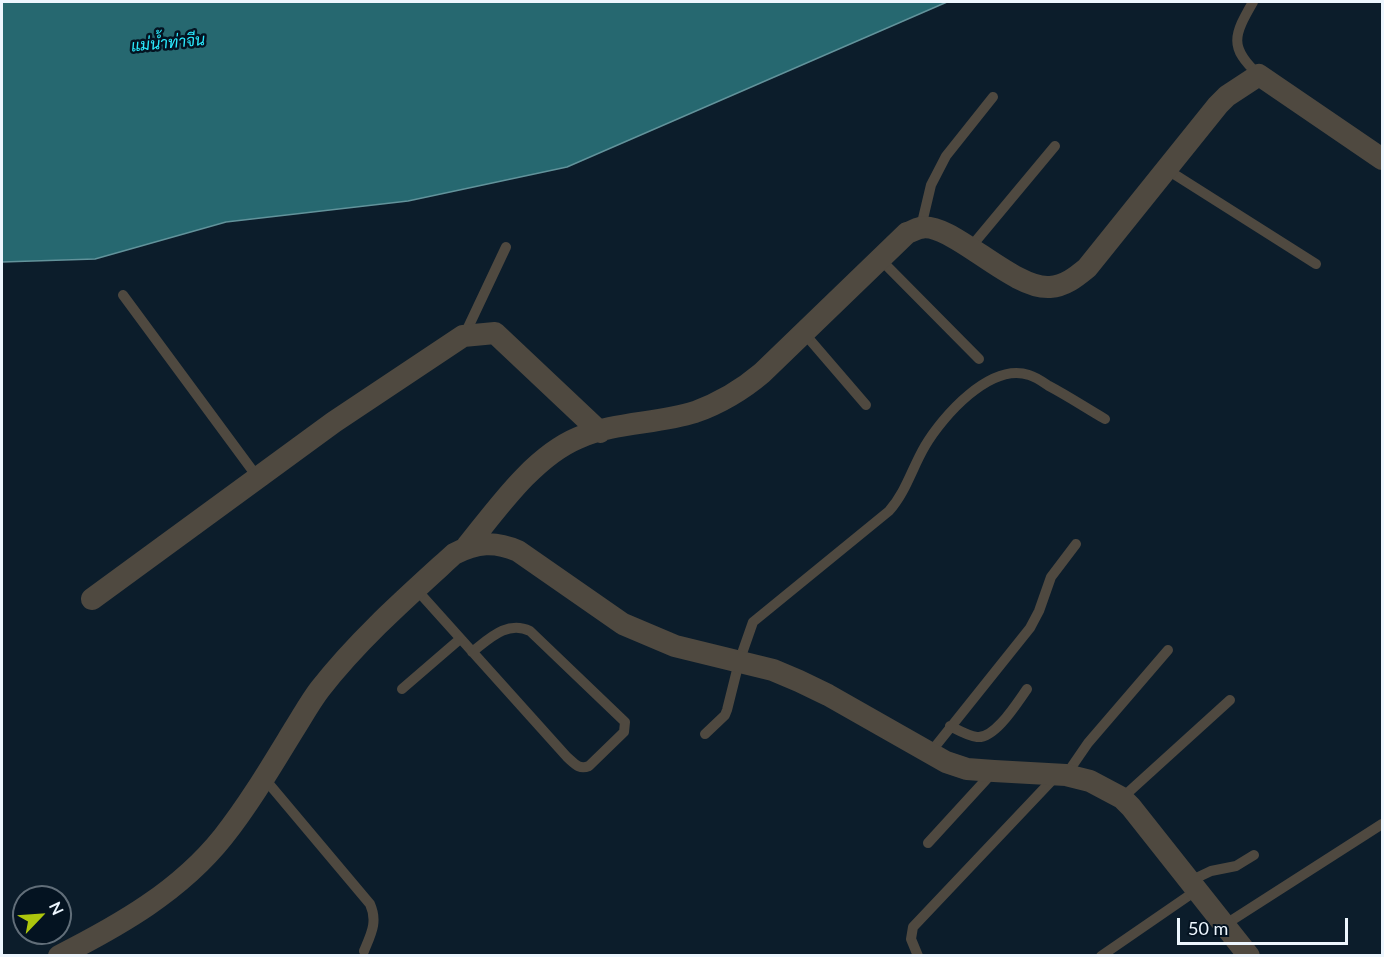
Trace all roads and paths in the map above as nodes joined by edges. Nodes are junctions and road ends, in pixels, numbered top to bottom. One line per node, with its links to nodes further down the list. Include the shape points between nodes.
1 (1252, 2): 2 (lane, via 1238,27 1237,39 1246,63)
2 (1259, 75): 5 (street); 6 (street, via 1218,105)
3 (993, 97): 7 (lane, via 946,156 930,185)
4 (1055, 146): 9 (lane)
5 (1383, 159)
6 (1166, 169): 9 (street, via 1087,268 1063,284 1032,284); 11 (lane)
7 (921, 227): 9 (street, via 934,228); 10 (street, via 907,233)
8 (507, 247): 14 (lane)
9 (970, 248)
10 (880, 258): 13 (street); 15 (lane)
11 (1316, 264)
12 (123, 295): 19 (lane)
13 (804, 333): 16 (lane); 18 (street, via 762,373 728,397 694,412)
14 (464, 336): 18 (street, via 495,333); 19 (street)
15 (979, 359)
16 (866, 405)
17 (1105, 418): 27 (lane, via 1028,375 1011,373 991,379 936,428 900,498 889,510 753,622)
18 (600, 432): 21 (street, via 558,449 528,473)
19 (258, 478): 23 (street)
20 (1076, 544): 31 (lane, via 1051,577 1030,628)
21 (468, 546): 22 (street); 27 (street, via 503,544 623,624 675,646)
22 (416, 589): 24 (lane); 36 (street, via 325,683)
23 (92, 599)
24 (460, 639): 26 (lane); 28 (lane)
25 (1168, 650): 35 (lane)
26 (472, 652): 26 (lane, via 578,767 589,765 624,732 625,722 530,631 507,628)
27 (739, 662): 32 (lane, via 725,715); 33 (street, via 773,670 809,685)
28 (402, 689)
29 (1027, 689): 31 (lane, via 994,732 986,736)
30 (1230, 700): 37 (lane)
31 (950, 726): 33 (lane)
32 (705, 734)
33 (930, 753): 34 (street, via 967,769)
34 (994, 771): 35 (street); 39 (lane)
35 (1062, 774): 37 (street, via 1090,781); 45 (lane, via 913,927 911,939)
36 (264, 778): 43 (lane, via 370,904 375,925); 44 (street, via 224,836 190,874 143,909)
37 (1122, 798): 41 (street)
38 (1383, 824): 42 (lane)
39 (927, 843)
40 (1254, 855): 41 (lane, via 1236,866 1211,871)
41 (1194, 886): 42 (street); 46 (lane)
42 (1226, 924): 47 (street)
43 (364, 951)
44 (59, 956)
45 (918, 956)
46 (1101, 956)
47 (1249, 956)

